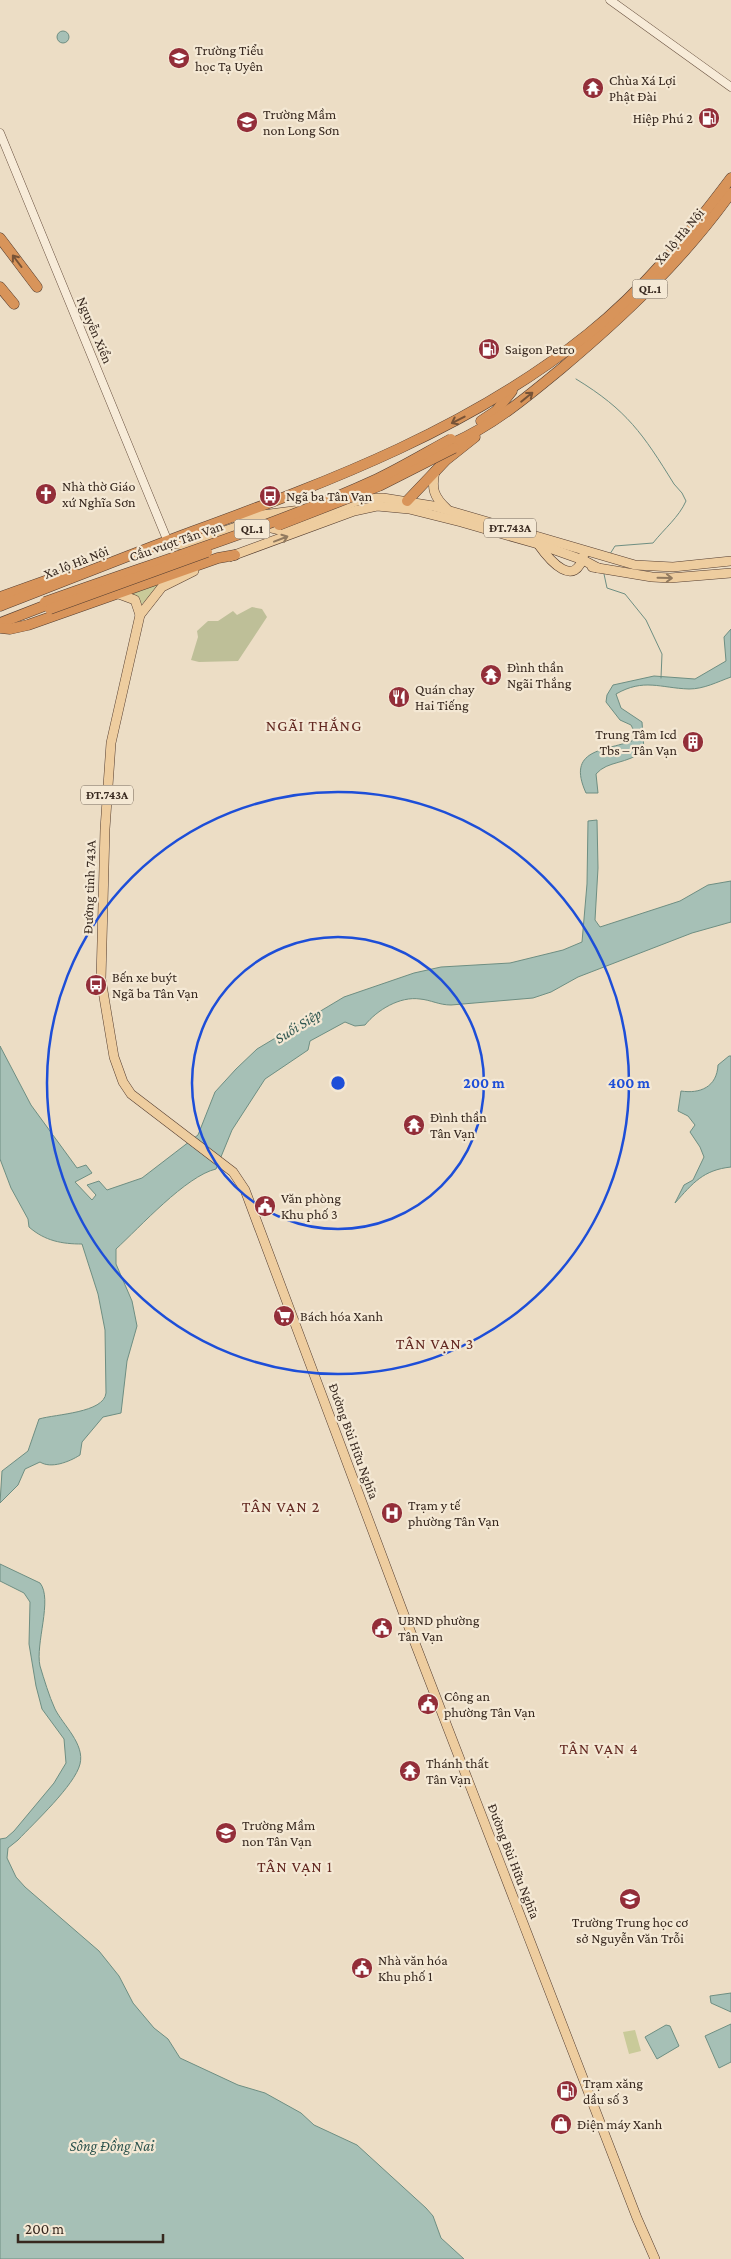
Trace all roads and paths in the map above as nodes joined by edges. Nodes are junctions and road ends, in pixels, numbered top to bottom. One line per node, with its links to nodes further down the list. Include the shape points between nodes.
1 (610, 0): 2 (main road)
2 (731, 87)
3 (0, 133): 22 (main road, Nguyễn Xiển)
4 (731, 176): 12 (highway, Xa lộ Hà Nội / QL.1, via 660,265 616,311)
5 (731, 193): 11 (highway, Xa lộ Hà Nội / QL.1)
6 (731, 203): 11 (highway, Xa lộ Hà Nội / QL.1, via 681,264)
7 (0, 238): 8 (highway, one-way to 7)
8 (36, 285)
9 (0, 287): 10 (highway)
10 (12, 302)
11 (638, 304): 15 (highway, Xa lộ Hà Nội / QL.1, one-way to 11)
12 (530, 377): 13 (highway, Xa lộ Hà Nội / QL.1); 14 (highway, Xa lộ Hà Nội / QL.1, via 520,378 499,391)
13 (514, 388): 14 (highway, Xa lộ Hà Nội / QL.1); 16 (highway, Xa lộ Hà Nội / QL.1, via 496,411)
14 (494, 400): 22 (highway, Xa lộ Hà Nội / QL.1, one-way to 22, via 421,438 414,438 313,482 306,490)
15 (497, 419): 16 (highway, Xa lộ Hà Nội / QL.1); 17 (highway)
16 (455, 442): 30 (highway, Cầu vượt Tân Vạn / QL.1, bridge, via 380,481 299,514)
17 (435, 471): 19 (highway); 20 (main road, via 432,485 438,500)
18 (348, 504): 19 (main road, ĐT.743A, via 374,498); 21 (main road, via 254,516 229,524); 21 (main road, ĐT.743A, via 280,530 245,524)
19 (403, 504): 20 (main road, ĐT.743A); 23 (main road, ĐT.743A); 24 (main road, Đường tỉnh 743A / ĐT.743A, one-way to 19, via 367,507)
20 (447, 509): 25 (main road, ĐT.743A)
21 (221, 532): 22 (main road, ĐT.743A, via 183,545)
22 (167, 539): 29 (highway, Xa lộ Hà Nội / QL.1); 31 (highway, Xa lộ Hà Nội / QL.1)
23 (540, 547): 25 (main road, ĐT.743A); 25 (main road, via 567,572 574,572)
24 (235, 555): 28 (highway, QL.1); 32 (main road, Đường tỉnh 743A / ĐT.743A, via 166,584)
25 (583, 559): 26 (main road, ĐT.743A, via 604,557 660,567); 27 (main road, ĐT.743A, one-way to 27, via 598,568 616,572 670,578)
26 (731, 561)
27 (731, 573)
28 (116, 593): 32 (main road, via 135,600); 35 (highway, QL.1, via 28,625)
29 (0, 597)
30 (48, 605): 33 (highway, Xa lộ Hà Nội / QL.1); 34 (highway, QL.1)
31 (0, 606)
32 (140, 615): 36 (main road, Đường tỉnh 743A / ĐT.743A, via 110,743 101,979 114,1057 123,1082 135,1097)
33 (0, 618)
34 (0, 623)
35 (0, 628)
36 (228, 1167): 37 (main road, Đường Bùi Hữu Nghĩa, via 238,1176 245,1190 403,1612)
37 (655, 2259)

